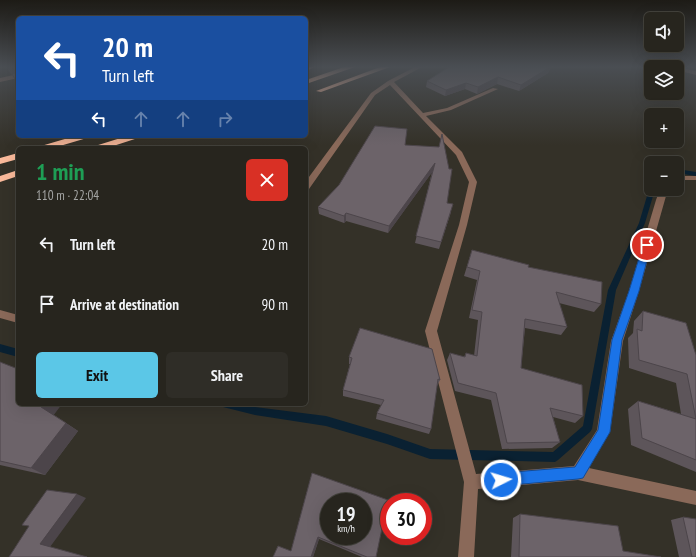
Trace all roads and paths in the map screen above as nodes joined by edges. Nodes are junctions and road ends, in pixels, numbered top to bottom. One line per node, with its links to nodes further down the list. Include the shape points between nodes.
1 (374, 93): 15 (street)
2 (401, 93): 4 (street)
3 (486, 93): 4 (street, via 449,109)
4 (422, 115): 20 (street, via 459,154 473,182 463,225 431,331)
5 (77, 138): 7 (highway)
6 (129, 138): 8 (highway)
7 (51, 146)
8 (104, 146)
9 (16, 157): 10 (highway)
10 (0, 161)
11 (16, 174): 14 (highway)
12 (684, 178): 13 (street)
13 (696, 178)
14 (0, 179)
15 (308, 184)
16 (661, 196): 19 (street, via 617,340 603,432)
17 (0, 314): 18 (street)
18 (16, 318)
19 (578, 473): 20 (street); 21 (street)
20 (470, 479): 22 (street)
21 (696, 498)
22 (466, 557)

